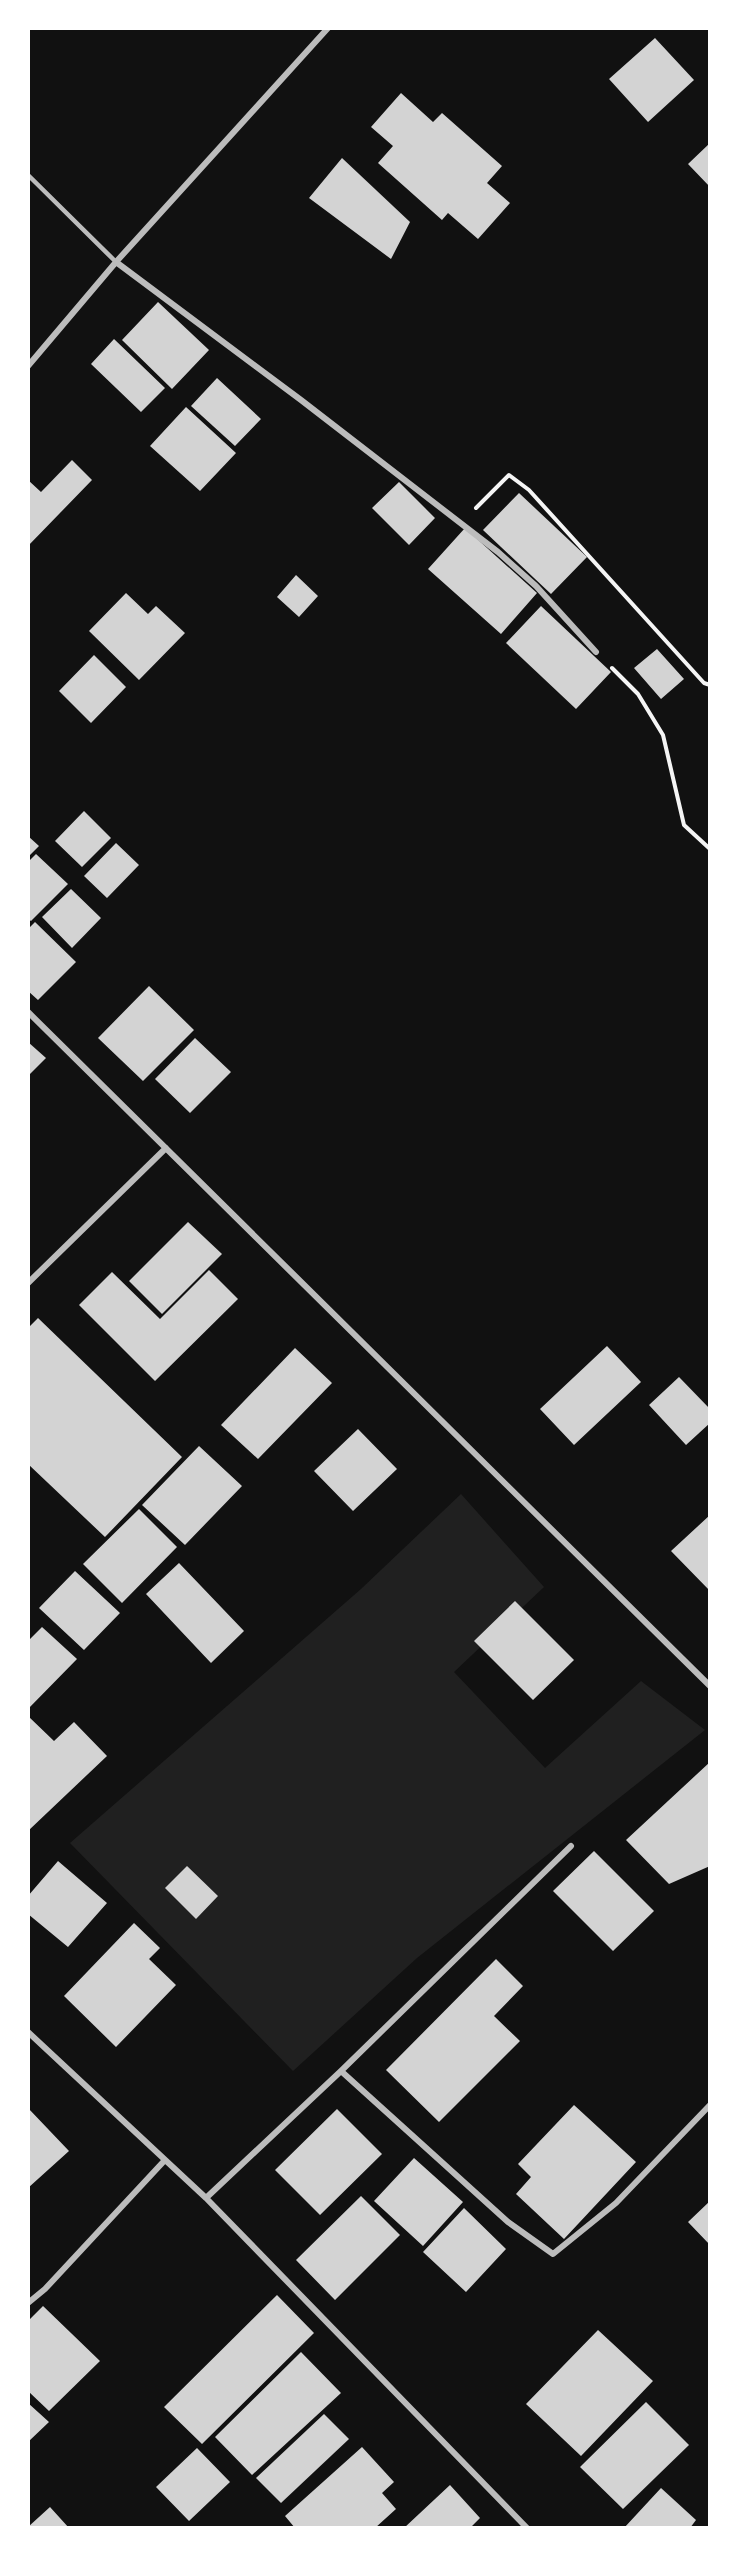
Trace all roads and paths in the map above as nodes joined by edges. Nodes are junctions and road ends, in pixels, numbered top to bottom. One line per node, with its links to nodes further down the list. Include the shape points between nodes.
1 (328, 28): 3 (street)
2 (28, 175): 3 (lane)
3 (116, 262): 4 (street); 5 (street)
4 (28, 366)
5 (460, 524): 6 (street, via 536,586); 7 (path, via 509,475 529,490 704,683)
6 (596, 652): 8 (path, via 638,694 663,735 684,825)
7 (710, 685)
8 (710, 849)
9 (28, 1012): 10 (street)
10 (166, 1148): 11 (street); 12 (street)
11 (28, 1283)
12 (710, 1686)
13 (571, 1846): 15 (street)
14 (28, 2032): 17 (street)
15 (341, 2071): 16 (street, via 508,2222 553,2254 616,2203); 18 (street)
16 (710, 2105)
17 (165, 2160): 18 (street); 19 (street)
18 (206, 2198): 20 (street)
19 (28, 2303)
20 (527, 2528)

